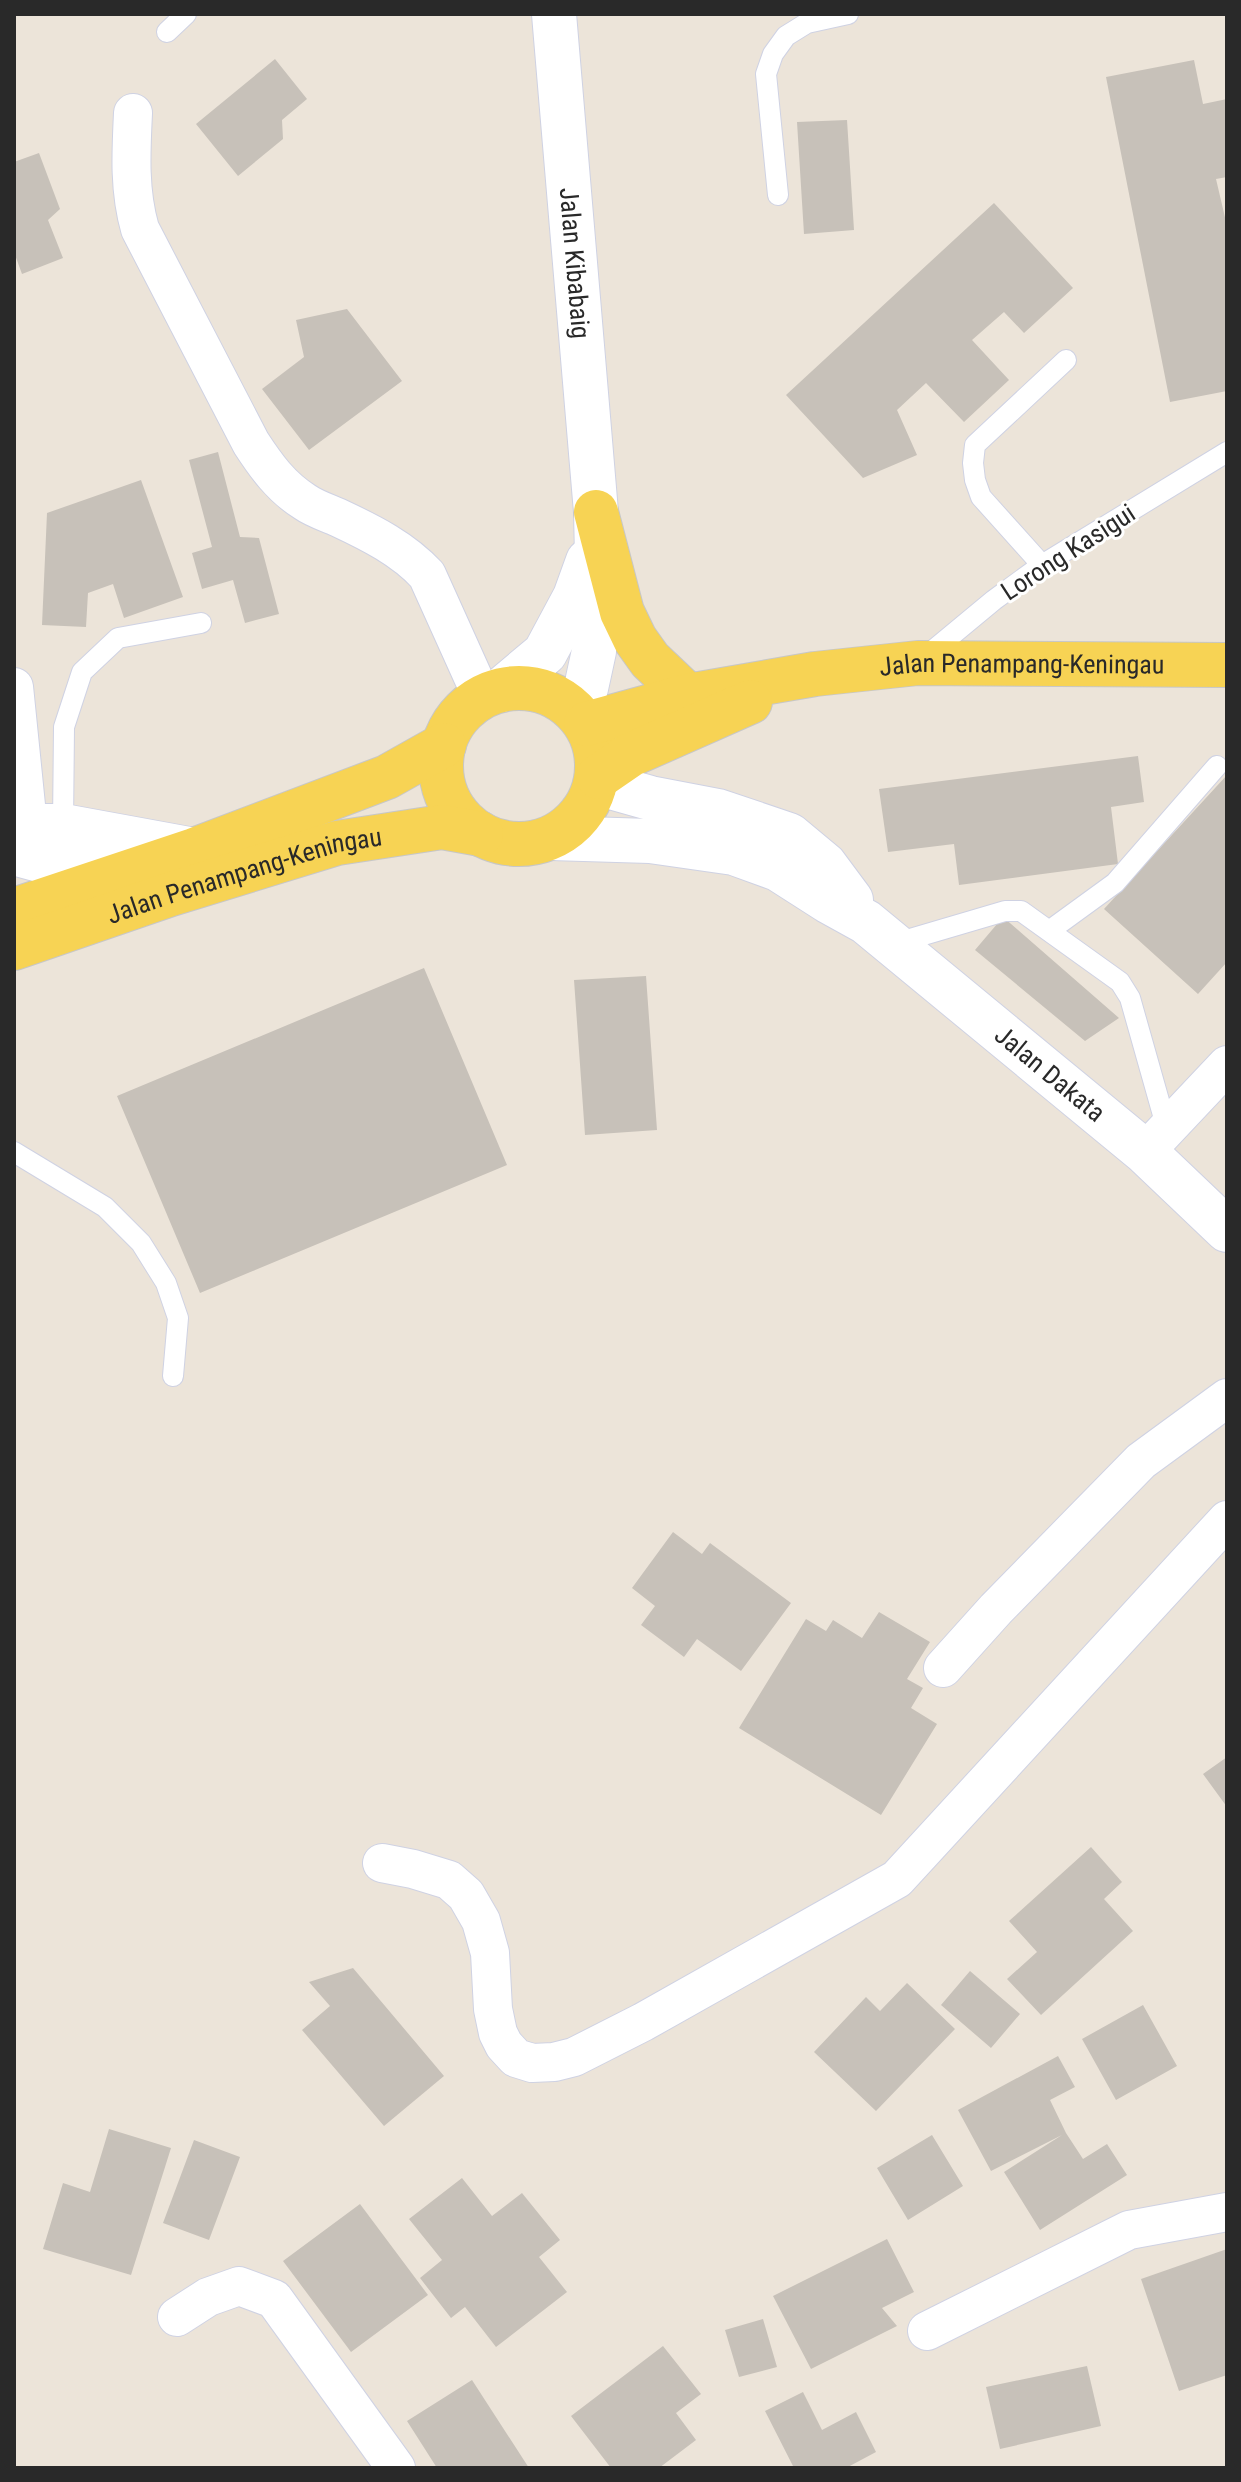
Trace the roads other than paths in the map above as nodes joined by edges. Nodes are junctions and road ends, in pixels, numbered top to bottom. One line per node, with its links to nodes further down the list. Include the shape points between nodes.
1 (186, 14): 4 (lane)
2 (554, 14): 9 (street, Jalan Kibabaig)
3 (848, 14): 6 (lane, via 807,23 786,36 773,54 766,74)
4 (167, 32)
5 (133, 113): 16 (street, via 130,158 140,229 265,466 306,503 412,559 427,575)
6 (778, 195)
7 (1066, 360): 10 (lane, via 975,445 973,463 981,497)
8 (1227, 452): 10 (lane, Lorong Kasigui)
9 (596, 512): 16 (street, Jalan Kibabaig, via 587,564 545,653); 17 (main road, via 622,612 635,639); 18 (street, Jalan Kibabaig, via 598,600 593,660)
10 (1042, 565): 12 (lane, Lorong Kasigui)
11 (201, 623): 23 (lane, via 118,638 82,672)
12 (918, 663): 13 (main road, Jalan Penampang-Keningau); 14 (main road, Jalan Penampang-Keningau)
13 (1227, 665)
14 (815, 674): 17 (main road, Jalan Penampang-Keningau); 21 (main road, Jalan Penampang-Keningau, via 630,755)
15 (14, 687): 23 (street)
16 (492, 693): 18 (main road, via 541,691 559,698); 19 (main road, via 465,710)
17 (688, 696): 18 (main road, Jalan Penampang-Keningau)
18 (580, 718): 21 (main road, via 594,740)
19 (444, 745): 24 (main road, via 440,771 446,796 460,818); 27 (main road, Jalan Penampang-Keningau, via 387,777)
20 (1217, 766): 31 (lane, via 1115,883)
21 (597, 780): 22 (street, Jalan Dakata); 25 (main road, via 572,825)
22 (650, 798): 26 (street); 32 (street, Jalan Dakata, via 718,811 789,835 825,865)
23 (30, 832): 27 (street); 28 (street)
24 (481, 834): 25 (main road, via 504,843); 29 (main road, Jalan Penampang-Keningau, via 442,827 337,843)
25 (551, 838): 26 (street, Jalan Dakata)
26 (650, 841): 32 (street, Jalan Dakata, via 734,853 778,869)
27 (194, 850): 28 (main road, Jalan Penampang-Keningau)
28 (109, 879): 29 (main road); 30 (main road, Jalan Penampang-Keningau)
29 (171, 894): 33 (main road, Jalan Penampang-Keningau)
30 (14, 913)
31 (1049, 931): 32 (lane, via 1021,911 1005,911); 35 (lane, via 1120,982 1130,998)
32 (880, 933): 35 (street, Jalan Dakata)
33 (14, 948)
34 (1227, 1065): 35 (street)
35 (1156, 1140): 37 (street, Jalan Dakata)
36 (14, 1152): 38 (lane, via 105,1207 141,1243 166,1283 178,1318)
37 (1227, 1230)
38 (173, 1376)
39 (1227, 1398): 41 (street, via 1141,1461)
40 (1227, 1520): 42 (street, via 897,1879 574,2057 532,2063 516,2058 498,2033 490,1953 466,1895 449,1880)
41 (943, 1668)
42 (382, 1863)
43 (1227, 2212): 45 (street, via 1129,2230)
44 (177, 2317): 46 (street, via 208,2297 239,2286 274,2299)
45 (927, 2331)
46 (396, 2468)

